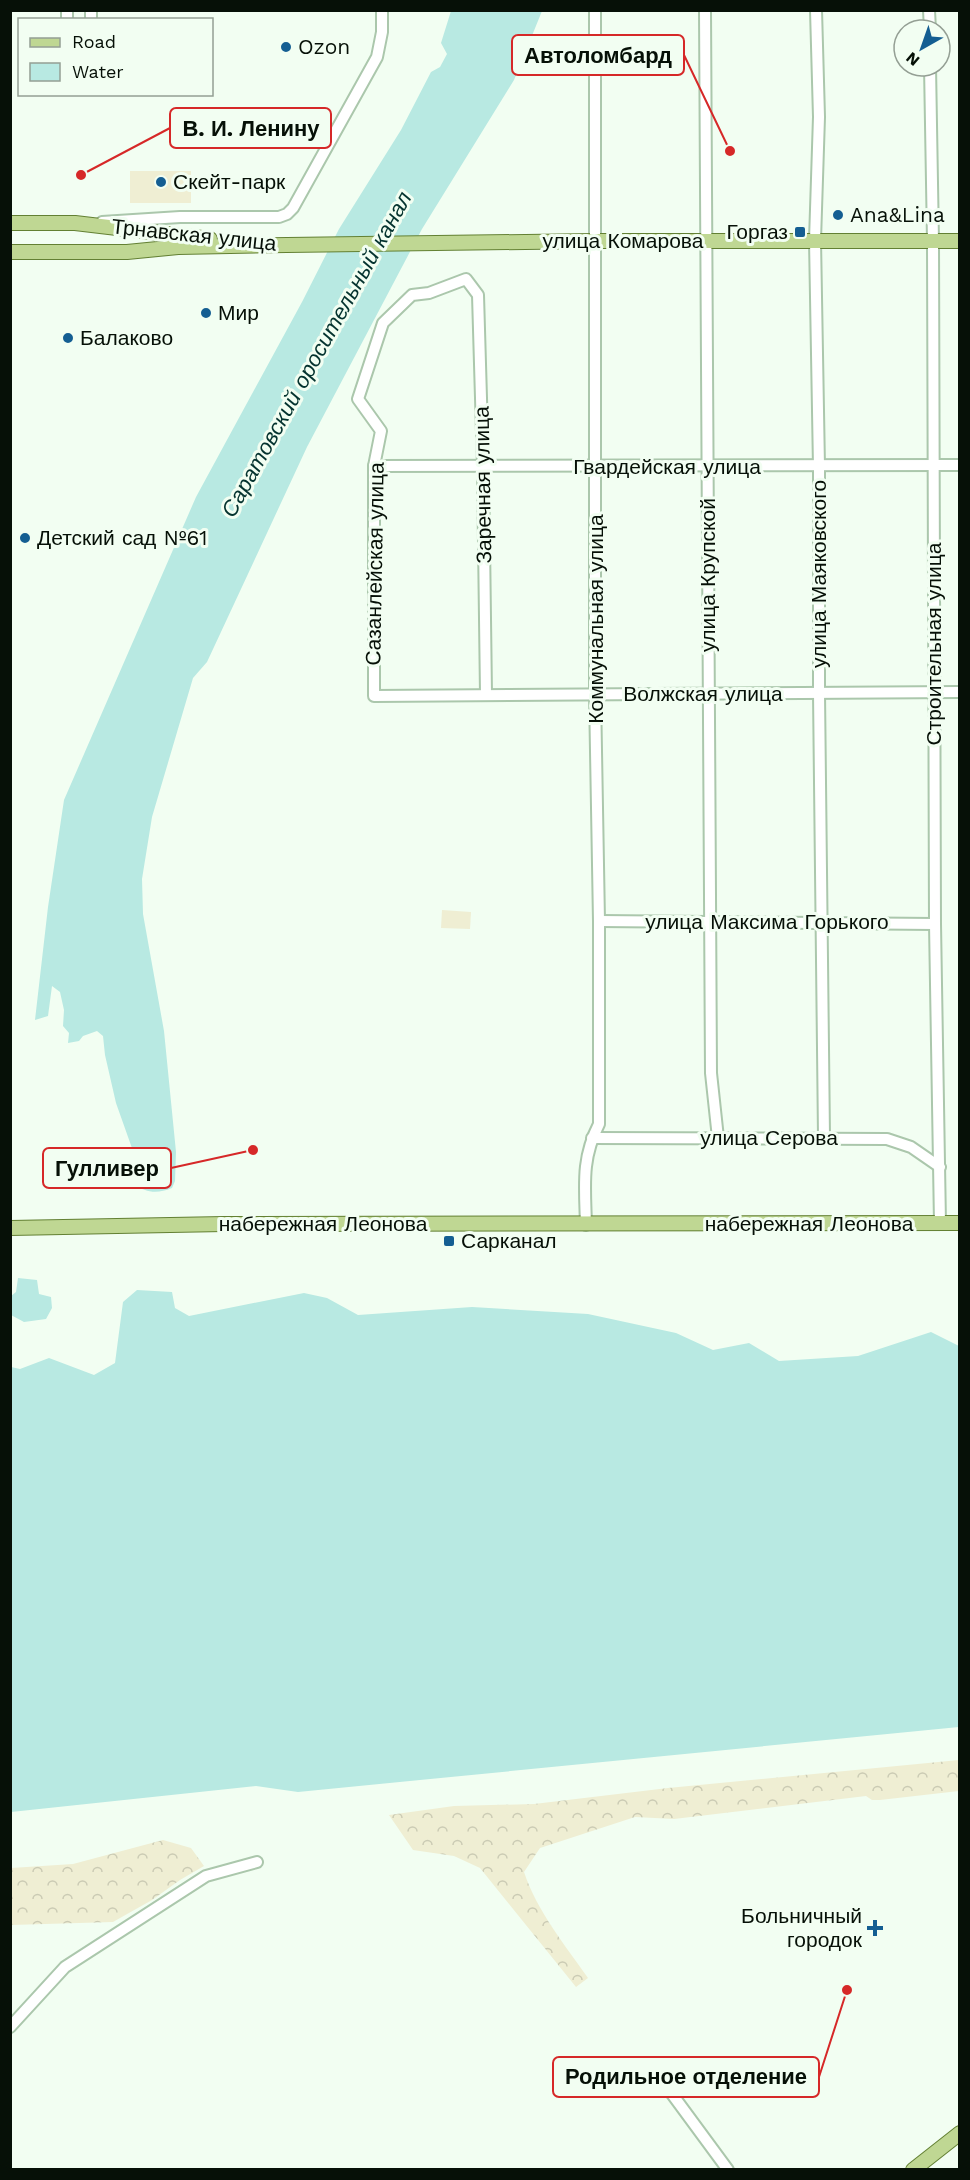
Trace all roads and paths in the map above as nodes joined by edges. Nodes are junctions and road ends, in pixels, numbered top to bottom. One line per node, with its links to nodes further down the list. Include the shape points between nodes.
1 (382, 10): 6 (street, via 377,57 293,208 279,217)
2 (595, 10): 12 (street, Коммунальная улица)
3 (705, 10): 13 (street, улица Крупской)
4 (816, 10): 11 (street, улица Маяковского, via 819,117)
5 (930, 78): 14 (street, Строительная улица)
6 (180, 217): 8 (street); 10 (street, via 172,226)
7 (10, 222): 8 (main road, Трнавская улица)
8 (75, 223): 9 (main road, Трнавская улица)
9 (127, 228): 10 (main road, Трнавская улица); 18 (main road)
10 (180, 236): 16 (main road, Трнавская улица)
11 (814, 240): 13 (main road, улица Комарова); 14 (main road, улица Комарова); 26 (street, улица Маяковского)
12 (595, 241): 13 (main road, улица Комарова); 16 (main road, улица Комарова); 23 (street, Коммунальная улица)
13 (707, 241): 25 (street, улица Крупской)
14 (933, 241): 15 (main road, улица Комарова); 20 (street, Строительная улица)
15 (960, 241)
16 (287, 245): 18 (main road, Трнавская улица)
17 (10, 252): 18 (main road, Трнавская улица)
18 (127, 252)
19 (466, 279): 22 (street, Сазанлейская улица, via 412,296 383,323 358,399 381,431); 24 (street, Заречная улица, via 478,295)
20 (932, 465): 21 (street, Гвардейская улица); 26 (street, Гвардейская улица); 27 (street, Строительная улица)
21 (960, 465)
22 (374, 466): 24 (street, Гвардейская улица); 33 (street, Сазанлейская улица)
23 (596, 466): 24 (street, Гвардейская улица); 25 (street, Гвардейская улица); 32 (street, Коммунальная улица)
24 (483, 467): 31 (street, Заречная улица)
25 (708, 467): 26 (street, Гвардейская улица); 29 (street, улица Крупской)
26 (819, 467): 30 (street, улица Маяковского)
27 (934, 692): 28 (street, Волжская улица); 30 (street, Волжская улица); 37 (street, Строительная улица)
28 (960, 692)
29 (709, 693): 30 (street, Волжская улица); 32 (street, Волжская улица); 35 (street, улица Крупской)
30 (819, 693): 36 (street, улица Маяковского)
31 (486, 694): 32 (street, Волжская улица); 33 (street, Волжская улица)
32 (596, 694): 34 (street, Коммунальная улица)
33 (374, 696)
34 (599, 921): 35 (street, улица Максима Горького); 39 (street, Коммунальная улица, via 599,1124)
35 (711, 921): 36 (street, улица Максима Горького); 40 (street, улица Крупской, via 711,1073)
36 (822, 922): 37 (street, улица Максима Горького); 38 (street, улица Маяковского)
37 (936, 924): 41 (street, Строительная улица)
38 (824, 1137): 40 (street, улица Серова); 41 (street, улица Серова, via 887,1139 911,1147)
39 (592, 1138): 40 (street, улица Серова); 44 (street, Коммунальная улица, via 584,1168)
40 (718, 1138)
41 (940, 1167): 42 (street, Строительная улица)
42 (940, 1223): 43 (main road, набережная Леонова); 44 (main road, набережная Леонова)
43 (960, 1223)
44 (586, 1225): 45 (main road, набережная Леонова)
45 (10, 1228)
46 (257, 1862): 47 (street, via 206,1876 65,1967)
47 (10, 2027)
48 (661, 2079): 50 (street)
49 (960, 2133): 51 (main road)
50 (728, 2169)
51 (913, 2169)

